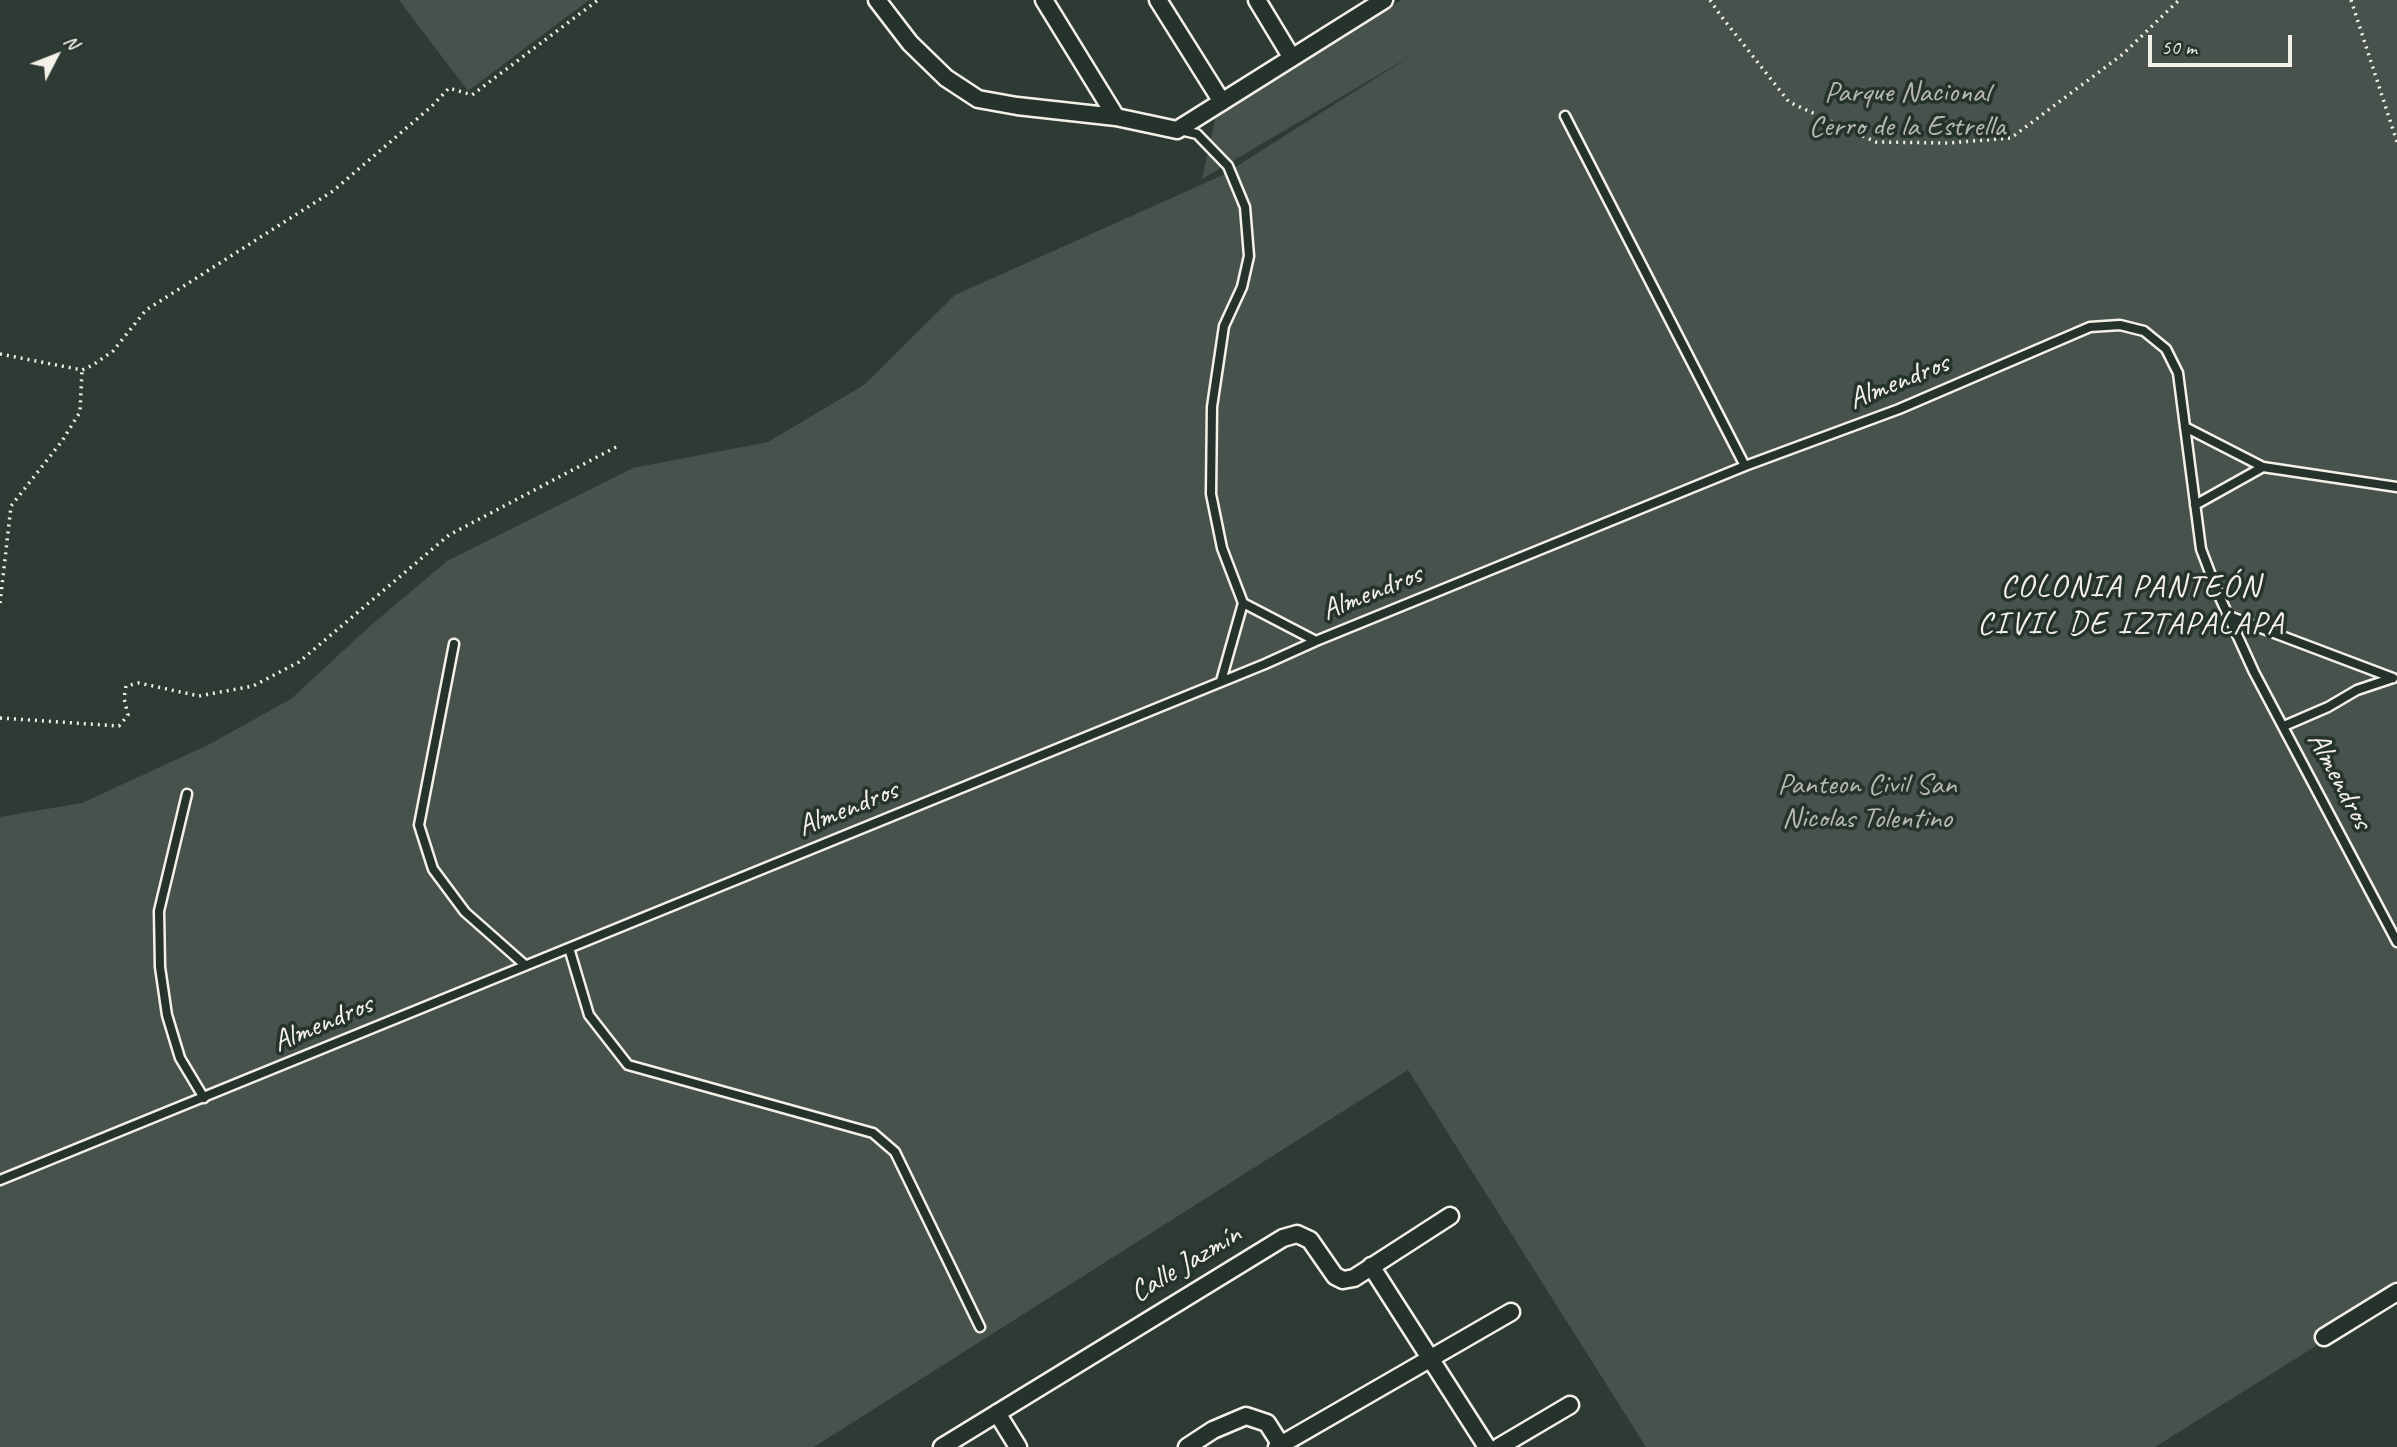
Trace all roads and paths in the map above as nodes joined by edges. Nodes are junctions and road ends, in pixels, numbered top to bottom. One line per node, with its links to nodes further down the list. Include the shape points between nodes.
1 (598, 0): 18 (path, via 472,95 449,88 333,191 146,310 113,351)
2 (877, 0): 14 (street, via 946,78 978,99)
3 (1044, 0): 14 (street)
4 (1158, 0): 12 (street)
5 (1257, 0): 11 (street)
6 (1384, 0): 10 (street)
7 (1710, 0): 8 (path, via 1789,102 1876,142 1948,143 2011,138 2123,54)
8 (2179, 0)
9 (2351, 0): 16 (path)
10 (1365, 5): 11 (street)
11 (1292, 58): 12 (street)
12 (1222, 102): 15 (street)
13 (1565, 116): 21 (lane)
14 (1116, 117): 15 (street)
15 (1177, 130): 26 (lane, via 1197,134 1228,166 1245,207 1249,256 1242,287 1224,326 1212,407 1211,494 1222,548)
16 (2397, 142)
17 (0, 354): 18 (path)
18 (82, 370): 25 (path, via 80,412 11,506)
19 (2185, 427): 21 (lane, Almendros, via 2178,373 2166,349 2144,331 2120,325 2090,327 1899,408); 22 (lane); 24 (lane, Almendros)
20 (618, 446): 32 (path, via 449,535 299,662 253,686 199,696 139,683 126,686 128,715 119,726)
21 (1745, 466): 28 (lane, Almendros)
22 (2263, 467): 23 (lane); 24 (lane)
23 (2397, 487)
24 (2195, 505): 27 (lane, Almendros, via 2202,549)
25 (0, 603)
26 (1242, 603): 28 (lane); 31 (lane)
27 (2229, 616): 30 (lane); 33 (lane, Almendros)
28 (1316, 641): 31 (lane, Almendros)
29 (454, 644): 37 (lane, via 419,825 433,869 465,912)
30 (2395, 678): 33 (lane, via 2357,690)
31 (1221, 681): 36 (lane, Almendros)
32 (0, 718)
33 (2284, 726): 35 (lane, Almendros)
34 (187, 794): 38 (lane, via 159,911 159,967 180,1058)
35 (2397, 942)
36 (569, 948): 37 (lane, Almendros); 44 (lane, via 589,1015 628,1065 873,1133 895,1152)
37 (525, 965): 38 (lane, Almendros)
38 (204, 1098): 39 (lane, Almendros)
39 (0, 1180)
40 (1450, 1216): 41 (street, Calle Jazmín)
41 (1371, 1266): 46 (street); 48 (street, Calle Jazmín, via 1343,1280 1335,1276 1310,1240 1297,1234 1283,1238)
42 (2397, 1292): 45 (street)
43 (1511, 1312): 46 (street)
44 (980, 1327)
45 (2324, 1337)
46 (1430, 1359): 49 (street); 53 (street)
47 (1570, 1405): 54 (street)
48 (996, 1413): 50 (street, Calle Jazmín); 51 (street)
49 (1279, 1446): 52 (street, via 1267,1423 1246,1416)
50 (942, 1447)
51 (1018, 1447)
52 (1187, 1447)
53 (1487, 1447)
54 (1499, 1447)

